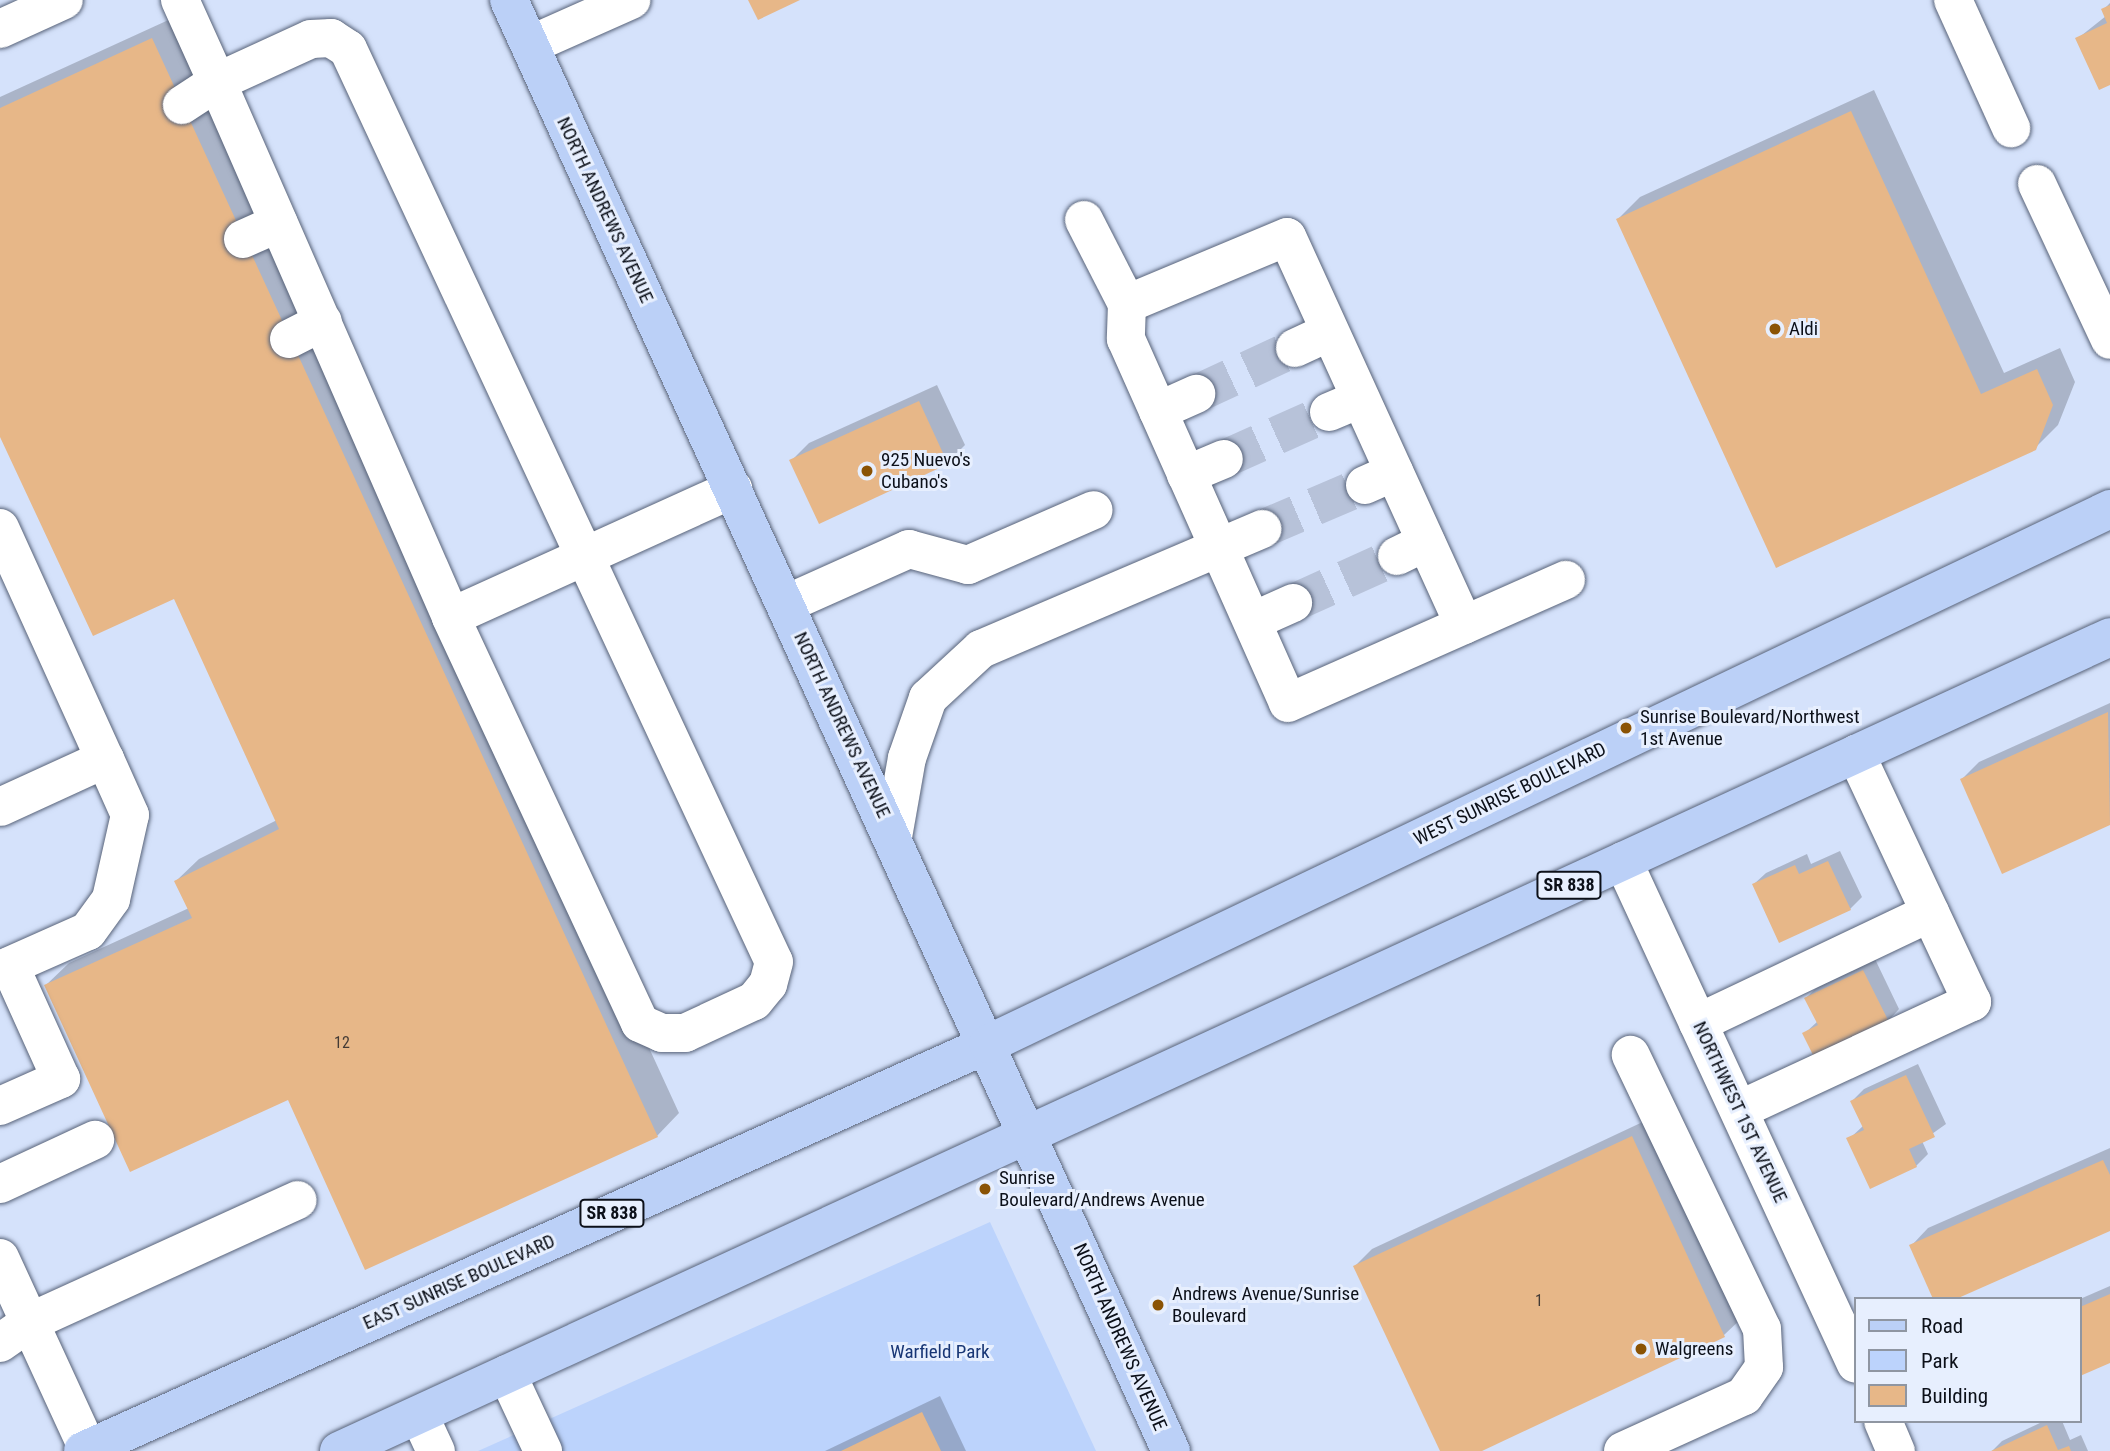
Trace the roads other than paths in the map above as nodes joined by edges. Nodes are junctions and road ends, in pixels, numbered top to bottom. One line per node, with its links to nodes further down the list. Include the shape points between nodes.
1 (64, 0): 6 (street)
2 (180, 0): 8 (street)
3 (509, 0): 7 (main road, NORTH ANDREWS AVENUE)
4 (631, 0): 7 (street)
5 (1952, 0): 10 (street)
6 (0, 29)
7 (530, 45): 25 (main road, NORTH ANDREWS AVENUE)
8 (217, 82): 9 (street); 13 (street); 31 (street, via 312,39 331,38 348,49)
9 (182, 105)
10 (2011, 128)
11 (2037, 184): 19 (street)
12 (1084, 220): 15 (street)
13 (279, 223): 14 (street); 16 (street)
14 (243, 239)
15 (1127, 304): 17 (street, via 1287,237); 22 (street, via 1126,339)
16 (323, 322): 18 (street); 35 (street)
17 (1330, 332): 20 (street); 37 (street, via 1345,406 1412,549)
18 (289, 339)
19 (2110, 340)
20 (1295, 348)
21 (1196, 394): 22 (street)
22 (1158, 411): 24 (street)
23 (1224, 459): 24 (street)
24 (1186, 475): 30 (street)
25 (733, 489): 31 (street); 34 (main road, NORTH ANDREWS AVENUE)
26 (2110, 509): 47 (main road, WEST SUNRISE BOULEVARD / SR 838)
27 (1094, 510): 34 (street, via 968,565 909,549)
28 (0, 528): 40 (street)
29 (1262, 529): 30 (street)
30 (1219, 548): 36 (street); 42 (street, via 981,649 928,698 906,758)
31 (585, 556): 35 (street); 35 (street, via 774,962 768,984 754,1001 685,1032 662,1033 640,1023)
32 (1566, 580): 37 (street)
33 (1293, 603): 36 (street)
34 (786, 604): 42 (main road, NORTH ANDREWS AVENUE)
35 (451, 617)
36 (1253, 621): 37 (street, via 1289,703)
37 (1464, 625)
38 (2110, 637): 39 (main road, SR 838)
39 (1856, 754): 43 (main road, SR 838); 44 (street)
40 (105, 759): 41 (street); 45 (street, via 130,815 111,900 88,931)
41 (0, 807)
42 (893, 837): 47 (main road, NORTH ANDREWS AVENUE)
43 (1623, 861): 46 (street, NORTHWEST 1ST AVENUE); 51 (main road, SR 838)
44 (1930, 913): 46 (street); 50 (street, via 1972,1002)
45 (5, 968): 49 (street, via 61,1079)
46 (1698, 1023): 50 (street, NORTHWEST 1ST AVENUE)
47 (988, 1044): 51 (main road, NORTH ANDREWS AVENUE); 61 (main road, EAST SUNRISE BOULEVARD / SR 838)
48 (1631, 1055): 66 (street, via 1762,1329 1764,1367 1744,1396)
49 (0, 1106)
50 (1739, 1110): 57 (street, NORTHWEST 1ST AVENUE)
51 (1028, 1133): 58 (main road, SR 838); 65 (main road, NORTH ANDREWS AVENUE)
52 (95, 1140): 53 (street)
53 (0, 1184)
54 (298, 1200): 56 (street)
55 (0, 1258): 56 (street)
56 (15, 1333): 61 (street)
57 (1854, 1360)
58 (507, 1374): 59 (main road, SR 838); 64 (street)
59 (419, 1415): 62 (main road, SR 838); 63 (street)
60 (1884, 1423): 67 (street)
61 (85, 1450)
62 (341, 1451)
63 (436, 1451)
64 (543, 1451)
65 (1171, 1451)
66 (1623, 1451)
67 (1896, 1451)

